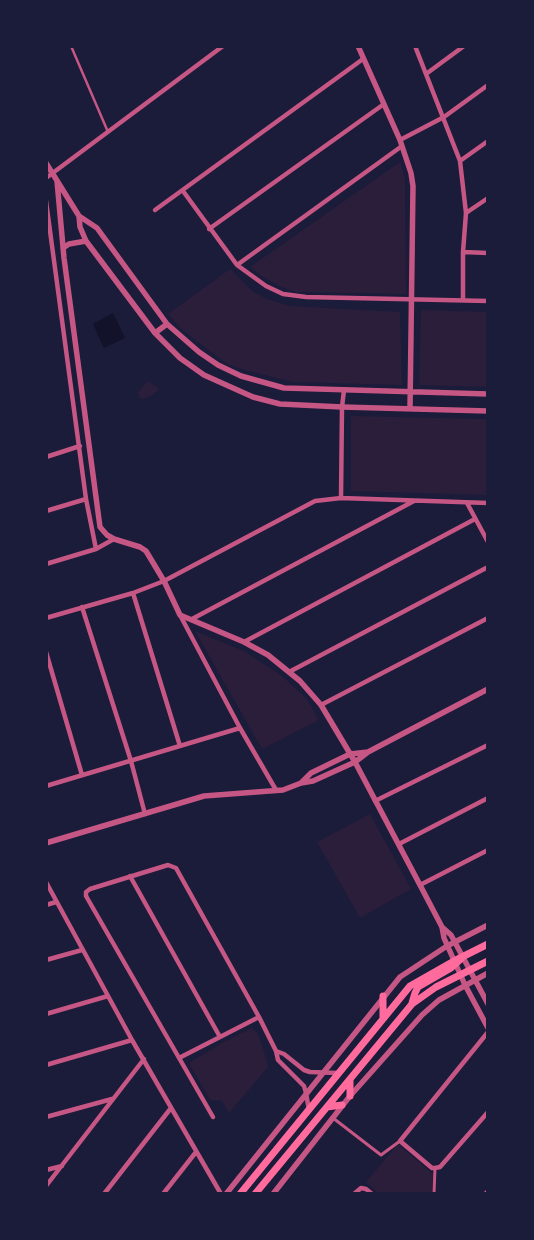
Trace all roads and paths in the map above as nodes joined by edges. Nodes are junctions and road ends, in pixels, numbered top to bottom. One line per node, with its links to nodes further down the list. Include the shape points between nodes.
1 (71, 46): 12 (lane)
2 (224, 46): 6 (street)
3 (358, 46): 7 (street)
4 (414, 46): 8 (street)
5 (464, 46): 8 (street)
6 (216, 49): 12 (street)
7 (363, 59): 10 (street); 20 (street)
8 (426, 74): 11 (street)
9 (488, 85): 11 (street)
10 (384, 104): 14 (street); 26 (street)
11 (444, 117): 14 (street); 15 (street)
12 (108, 133): 17 (street)
13 (488, 141): 15 (street)
14 (401, 143): 33 (street); 34 (street, via 413,186)
15 (460, 161): 24 (street)
16 (46, 164): 17 (street)
17 (53, 174): 18 (street); 19 (street)
18 (46, 178)
19 (57, 180): 25 (street); 30 (street)
20 (182, 191): 23 (street); 26 (street)
21 (488, 198): 24 (street)
22 (46, 200): 28 (street)
23 (155, 210)
24 (466, 213): 31 (street)
25 (80, 216): 27 (street); 37 (street, via 97,228)
26 (209, 229): 33 (street)
27 (86, 241): 30 (street); 38 (street)
28 (52, 245): 29 (street); 45 (street)
29 (46, 247)
30 (63, 248): 54 (street, via 100,527)
31 (463, 252): 32 (street); 35 (street)
32 (488, 253)
33 (237, 266): 34 (street, via 283,294)
34 (412, 299): 35 (street); 40 (street)
35 (463, 300): 36 (street)
36 (488, 301)
37 (167, 324): 38 (street); 39 (street, via 204,355 241,376 284,388)
38 (155, 333): 42 (street, via 193,368 253,397 280,404)
39 (344, 390): 40 (street); 42 (street)
40 (410, 392): 41 (street); 43 (street)
41 (488, 394)
42 (342, 407): 43 (street); 47 (street)
43 (410, 409): 44 (street)
44 (488, 411)
45 (80, 446): 46 (street); 48 (street)
46 (46, 457)
47 (341, 498): 49 (street); 59 (street, via 307,504)
48 (86, 499): 52 (street); 56 (street)
49 (414, 501): 50 (street); 65 (street)
50 (467, 503): 51 (street); 53 (street)
51 (488, 503)
52 (46, 511)
53 (475, 519): 55 (street); 66 (street)
54 (114, 539): 56 (street); 59 (street, via 144,549)
55 (488, 542)
56 (96, 550): 57 (street)
57 (46, 564)
58 (488, 567): 68 (street)
59 (164, 581): 60 (street); 62 (street)
60 (133, 593): 61 (street); 73 (street)
61 (82, 607): 63 (street); 76 (street)
62 (180, 614): 65 (street); 71 (street)
63 (46, 618)
64 (488, 618): 70 (street)
65 (192, 619): 66 (street)
66 (244, 642): 68 (street)
67 (46, 652): 78 (street)
68 (289, 672): 70 (street)
69 (488, 689): 74 (street)
70 (321, 704): 75 (street)
71 (240, 728): 73 (street); 81 (street)
72 (488, 745): 83 (street)
73 (180, 746): 76 (street)
74 (368, 752): 75 (street); 77 (street)
75 (350, 754): 77 (street); 79 (street, via 311,773)
76 (131, 761): 78 (street); 84 (street)
77 (355, 762): 79 (street, via 316,780); 83 (street)
78 (82, 776): 80 (street)
79 (301, 783): 81 (street)
80 (46, 786)
81 (276, 790): 84 (street, via 204,796)
82 (488, 798): 86 (street)
83 (375, 802): 86 (street)
84 (144, 814): 85 (street)
85 (46, 844)
86 (399, 844): 90 (street)
87 (488, 850): 90 (street)
88 (130, 876): 113 (street, via 168,865 176,868); 116 (street); 119 (street, via 90,888 86,896)
89 (46, 882): 91 (street)
90 (420, 885): 94 (street)
91 (56, 902): 92 (street); 98 (street)
92 (46, 905)
93 (488, 925): 95 (street)
94 (442, 927): 95 (street); 97 (street)
95 (455, 942): 97 (street); 99 (street)
96 (488, 944): 99 (main road)
97 (447, 946): 102 (street); 109 (street, via 406,972)
98 (82, 950): 100 (street); 108 (street)
99 (463, 956): 102 (main road); 103 (street)
100 (46, 960)
101 (488, 961): 103 (main road)
102 (455, 963): 105 (street); 110 (main road, via 418,987); 114 (main road, via 410,986)
103 (470, 970): 105 (main road); 106 (street)
104 (488, 973): 106 (street)
105 (460, 975): 107 (street); 110 (main road)
106 (475, 980): 107 (street); 111 (street)
107 (465, 985): 115 (street); 126 (street, via 439,1000 422,1015)
108 (108, 996): 112 (street); 117 (street)
109 (384, 996): 114 (main road); 122 (street)
110 (412, 1004): 124 (main road)
111 (488, 1004)
112 (46, 1014)
113 (259, 1017): 116 (street); 118 (street)
114 (383, 1018): 123 (main road)
115 (488, 1030): 136 (street)
116 (220, 1037): 119 (street)
117 (132, 1040): 120 (street); 121 (street)
118 (276, 1051): 122 (street, via 304,1070); 125 (street, via 279,1062 301,1083)
119 (178, 1058): 134 (street)
120 (144, 1060): 127 (street); 130 (street)
121 (46, 1065)
122 (323, 1072): 123 (street); 125 (street)
123 (338, 1073): 131 (main road)
124 (350, 1080): 126 (main road); 129 (main road)
125 (306, 1093): 131 (street); 146 (street)
126 (350, 1096): 128 (street)
127 (114, 1098): 133 (street); 138 (street)
128 (342, 1105): 129 (main road); 135 (street)
129 (327, 1107): 148 (main road)
130 (170, 1108): 137 (street); 143 (street)
131 (309, 1110): 147 (main road)
132 (488, 1112): 139 (street)
133 (46, 1117)
134 (213, 1117)
135 (333, 1118): 136 (street, via 381,1155); 149 (street)
136 (400, 1141): 139 (street)
137 (196, 1152): 144 (street); 145 (street)
138 (62, 1166): 140 (street); 141 (street)
139 (436, 1168): 152 (street)
140 (46, 1170)
141 (46, 1186)
142 (488, 1191): 153 (street)
143 (104, 1194)
144 (163, 1194)
145 (221, 1194)
146 (226, 1194)
147 (240, 1194)
148 (255, 1194)
149 (273, 1194)
150 (354, 1194): 151 (street, via 361,1188)
151 (372, 1194)
152 (434, 1194)
153 (485, 1194)

